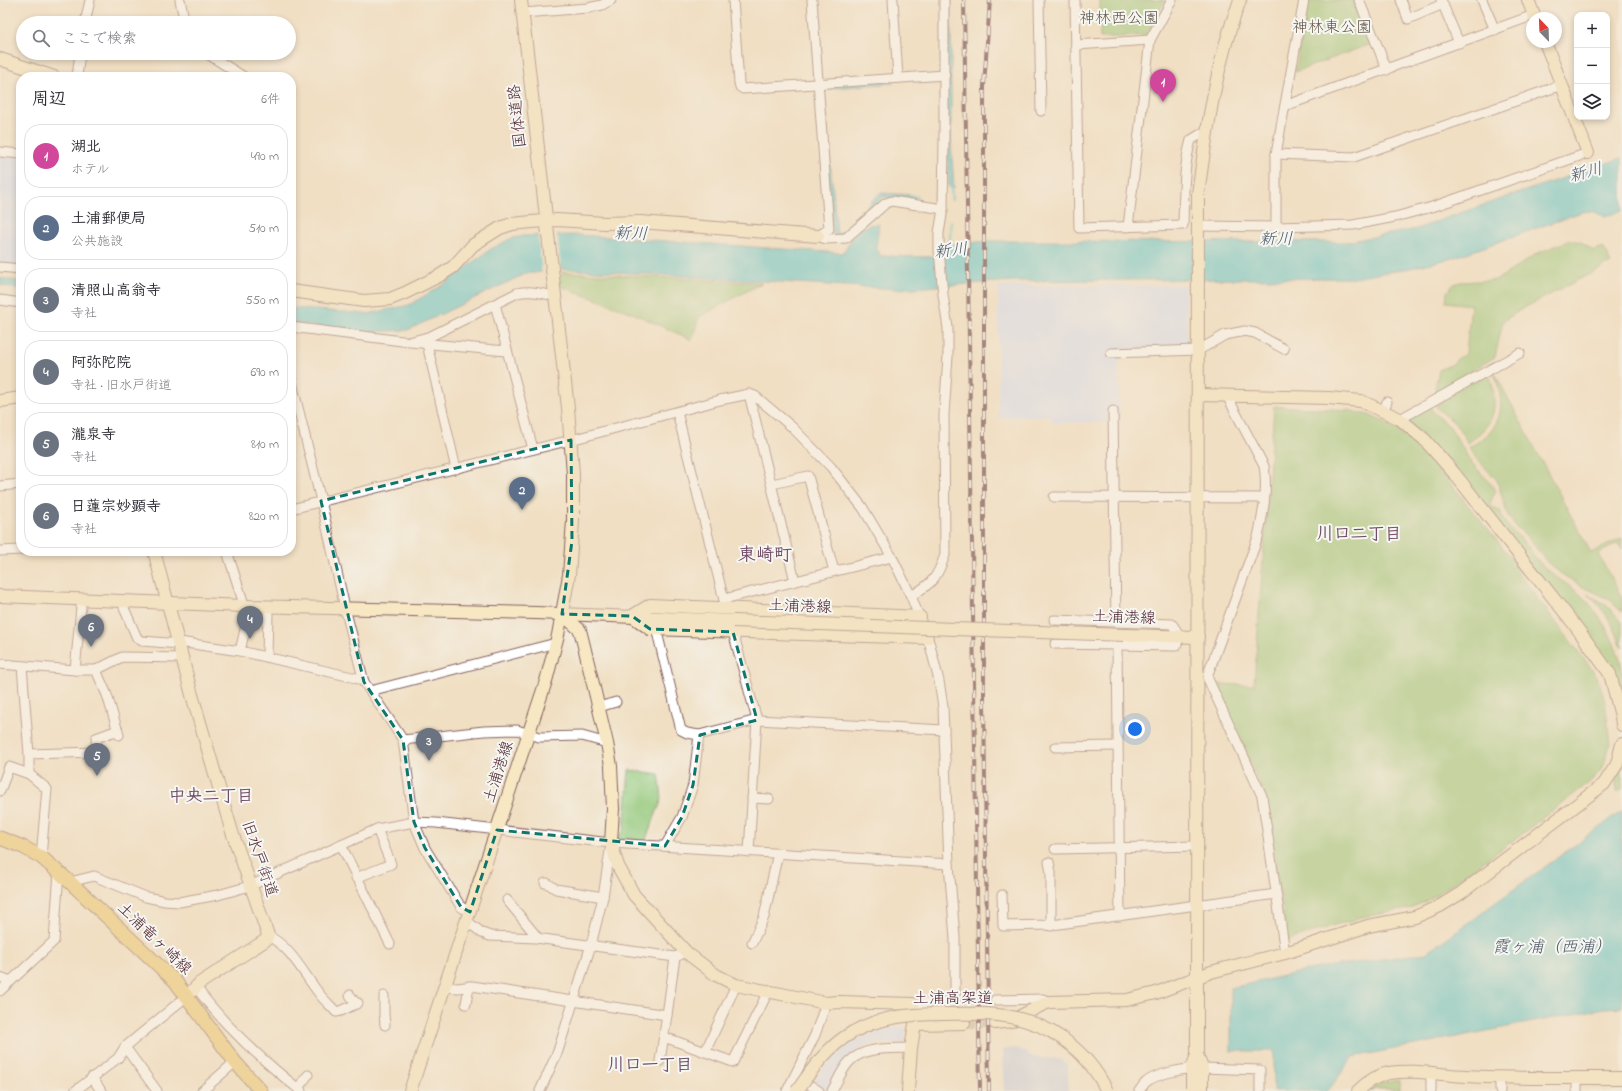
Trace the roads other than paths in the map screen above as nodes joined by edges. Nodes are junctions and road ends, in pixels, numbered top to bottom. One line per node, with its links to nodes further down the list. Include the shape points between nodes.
1 (90, 0): 21 (street)
2 (180, 0): 22 (street)
3 (522, 0): 19 (street, 国体道路)
4 (611, 0): 19 (street, via 588,8)
5 (733, 0): 38 (street, via 740,87 743,89)
6 (812, 0): 38 (street)
7 (893, 0): 37 (street)
8 (944, 0): 36 (street)
9 (1039, 0): 41 (street)
10 (1075, 0): 27 (street)
11 (1172, 0): 25 (street)
12 (1240, 0): 42 (street, via 1217,76)
13 (1304, 0): 40 (street)
14 (1359, 0): 32 (street)
15 (1401, 0): 18 (street, via 1408,19)
16 (1482, 0): 24 (street)
17 (1528, 0): 20 (street)
18 (1442, 2): 26 (street)
19 (523, 12): 48 (street, 国体道路)
20 (1532, 12)
21 (87, 16)
22 (183, 16)
23 (1526, 19): 24 (street)
24 (1495, 30): 26 (street)
25 (1150, 40): 27 (street); 49 (street)
26 (1459, 43): 32 (street)
27 (1076, 45): 49 (street, via 1079,228)
28 (1547, 48): 39 (street)
29 (0, 59): 33 (street)
30 (79, 60): 34 (street)
31 (217, 60): 35 (street)
32 (1387, 70): 40 (street)
33 (39, 72)
34 (78, 72)
35 (236, 72)
36 (945, 75): 37 (street); 47 (street)
37 (898, 78): 38 (street)
38 (818, 84): 52 (street, via 829,229)
39 (1562, 85): 44 (street); 46 (street, via 1354,157)
40 (1285, 106): 46 (street)
41 (1040, 111)
42 (1206, 131): 49 (street, via 1191,140 1186,157 1183,225); 51 (street, via 1198,194)
43 (0, 152): 45 (street)
44 (1588, 153): 50 (street, via 1432,207 1395,217 1353,225)
45 (16, 154)
46 (1276, 154): 50 (street)
47 (943, 208): 52 (street, via 892,201 886,203 846,238 826,240); 97 (street, via 939,250 948,328 944,415 945,555 932,582)
48 (547, 225): 52 (street, via 640,222); 55 (street, via 512,224 500,228 473,245 453,266 439,276 390,298 364,301); 56 (street, 国体道路)
49 (1128, 227)
50 (1276, 228): 51 (street)
51 (1198, 230): 65 (street)
52 (818, 236)
53 (0, 267): 54 (street)
54 (16, 269)
55 (296, 292)
56 (554, 296): 59 (street, via 526,291); 77 (street, 国体道路)
57 (0, 300): 58 (street)
58 (16, 302)
59 (495, 304): 61 (street, via 431,336); 64 (street)
60 (296, 329): 61 (street)
61 (410, 342): 62 (street)
62 (427, 344): 64 (street); 79 (street)
63 (1284, 348): 65 (street, via 1255,333 1245,331 1225,335)
64 (506, 350): 78 (street)
65 (1199, 350): 66 (street); 69 (street)
66 (1111, 353)
67 (1520, 353): 76 (street)
68 (749, 394): 75 (street); 81 (street); 93 (street, via 755,396 792,427 831,467 863,508)
69 (1199, 395): 70 (street); 84 (street)
70 (1227, 396): 76 (street, via 1330,398 1361,402 1385,406); 86 (street, via 1264,466)
71 (16, 399): 73 (street)
72 (296, 399): 87 (street)
73 (0, 401)
74 (1113, 411): 85 (street)
75 (677, 412): 77 (street); 99 (street)
76 (1400, 420): 131 (street, via 1424,439 1454,473 1574,624 1610,674 1622,716)
77 (571, 440): 78 (street); 105 (street, 国体道路, via 573,534)
78 (533, 450): 79 (street)
79 (456, 469): 87 (street)
80 (16, 484): 82 (street)
81 (772, 484): 94 (street, via 808,476); 95 (street)
82 (0, 486)
83 (1054, 497): 85 (street)
84 (1198, 497): 85 (street); 86 (street); 113 (street)
85 (1114, 498): 109 (street)
86 (1264, 498): 165 (street, via 1258,537 1208,677 1262,796)
87 (321, 501): 88 (street); 103 (street)
88 (296, 508)
89 (16, 550): 90 (street)
90 (0, 551)
91 (155, 556): 98 (street, 旧水戸街道)
92 (229, 556): 100 (street)
93 (892, 557): 94 (street); 97 (street)
94 (834, 571): 95 (street)
95 (796, 581): 99 (street)
96 (0, 596): 98 (street)
97 (911, 596): 107 (street)
98 (168, 602): 100 (street); 115 (street, 旧水戸街道)
99 (725, 603): 106 (street, via 650,605); 107 (street)
100 (244, 606): 103 (street); 119 (street, via 248,617)
101 (81, 607): 124 (street)
102 (124, 608): 115 (street, via 137,638 142,641)
103 (345, 608): 105 (street); 126 (street)
104 (268, 613): 120 (street)
105 (562, 614): 106 (street, 土浦港線); 116 (street, 土浦港線); 129 (street, via 580,630)
106 (632, 616): 110 (street, 土浦港線)
107 (920, 617): 114 (street)
108 (1054, 620): 109 (street)
109 (1116, 622): 112 (street, via 1172,624)
110 (733, 627): 112 (street, 土浦港線, bridge); 114 (street); 130 (street)
111 (657, 632): 134 (street, via 681,730)
112 (1180, 636): 113 (street, 土浦港線); 118 (street, via 1176,646)
113 (1198, 637): 152 (street)
114 (927, 638): 132 (street, via 944,707)
115 (179, 643): 119 (street); 121 (street, 旧水戸街道)
116 (556, 643): 127 (street); 133 (street, 土浦港線)
117 (1055, 644): 118 (street)
118 (1116, 645): 138 (street)
119 (240, 651): 120 (street)
120 (267, 657): 126 (street)
121 (183, 658): 125 (street, via 122,657); 164 (street, 旧水戸街道, via 223,803)
122 (0, 664): 123 (street)
123 (22, 666): 124 (street); 140 (street)
124 (75, 670): 125 (street)
125 (96, 670): 140 (street, via 119,733 96,738 97,752)
126 (364, 682): 127 (street)
127 (370, 691): 135 (street)
128 (616, 702): 129 (street)
129 (599, 707): 136 (street)
130 (757, 720): 132 (street); 134 (street); 143 (street)
131 (1622, 725)
132 (944, 730): 159 (street)
133 (529, 734): 135 (street, via 517,730 484,731); 136 (street, via 553,737 582,736); 147 (street, 土浦港線)
134 (699, 735): 151 (street, via 693,785 682,817)
135 (403, 740): 145 (street)
136 (607, 743): 149 (street, via 611,766)
137 (1622, 744): 178 (street, via 1617,764 1604,784 1461,893 1415,917 1368,926)
138 (1118, 746): 139 (street); 153 (street)
139 (1055, 747)
140 (29, 754): 141 (street)
141 (29, 774): 142 (street, via 9,767); 157 (street, via 47,789)
142 (0, 791)
143 (752, 798): 144 (street); 155 (street)
144 (769, 799)
145 (414, 822): 146 (street); 147 (street); 170 (street, via 425,848)
146 (377, 829): 150 (street); 161 (street, via 391,864)
147 (497, 830): 149 (street); 170 (street, 土浦港線)
148 (0, 838): 157 (main road, 土浦竜ヶ崎線)
149 (611, 843): 151 (street); 167 (street); 179 (street, via 618,866 634,895)
150 (341, 844): 161 (street); 164 (street)
151 (665, 846): 155 (street)
152 (1198, 846): 153 (street); 169 (street)
153 (1118, 847): 154 (street); 171 (street)
154 (1056, 849)
155 (749, 852): 156 (street)
156 (778, 854): 159 (street); 175 (street, via 764,916)
157 (41, 856): 160 (main road, 土浦竜ヶ崎線)
158 (1049, 862): 172 (street)
159 (949, 864): 197 (street, via 955,938 955,1002)
160 (59, 872): 162 (main road, 土浦竜ヶ崎線); 182 (street, via 54,941)
161 (356, 878): 176 (street)
162 (70, 882): 164 (street, via 94,876 146,897 179,902); 190 (main road, 土浦竜ヶ崎線, via 175,981)
163 (545, 883): 167 (street, via 556,890)
164 (250, 886): 173 (street, 旧水戸街道)
165 (1276, 894): 169 (street); 178 (street)
166 (1002, 895): 172 (street, via 1003,926)
167 (603, 896): 177 (street)
168 (507, 900): 174 (street)
169 (1198, 905): 171 (street); 181 (street)
170 (469, 916): 174 (street, via 490,936); 186 (street, 土浦港線)
171 (1120, 916): 172 (street)
172 (1051, 926)
173 (268, 936): 184 (street, via 266,940); 189 (street, via 277,940 336,1012 357,1003)
174 (538, 938): 177 (street)
175 (752, 943)
176 (390, 944)
177 (591, 945): 179 (street); 193 (street)
178 (1285, 953): 181 (street)
179 (681, 955): 183 (street); 198 (street)
180 (0, 977): 182 (street)
181 (1197, 977): 194 (street, via 1156,993 1126,1000); 209 (street)
182 (10, 981): 187 (street)
183 (736, 985): 188 (street); 206 (street)
184 (196, 986): 190 (street); 217 (street, via 236,1034)
185 (468, 986): 186 (street); 193 (street); 196 (street)
186 (444, 987): 223 (street, 土浦港線)
187 (0, 991)
188 (768, 992): 195 (street); 206 (street, via 734,1062)
189 (350, 995)
190 (187, 996): 204 (street); 208 (main road, 土浦竜ヶ崎線)
191 (384, 996): 202 (street)
192 (995, 1000): 194 (street, via 1043,999)
193 (572, 1002): 198 (street); 224 (street, via 558,1052)
194 (1049, 1002): 200 (street, via 1011,1021)
195 (826, 1003): 197 (street); 212 (street, via 815,1035)
196 (466, 1004)
197 (914, 1004): 201 (street)
198 (667, 1015): 203 (street)
199 (964, 1023): 201 (street)
200 (994, 1023)
201 (915, 1024): 205 (street)
202 (385, 1025)
203 (664, 1037): 206 (street); 207 (street)
204 (124, 1047): 213 (street, via 118,1058); 220 (street)
205 (911, 1048): 228 (street, via 879,1049 861,1054 850,1061); 229 (street)
206 (706, 1052)
207 (660, 1061)
208 (235, 1062): 221 (street); 222 (main road, 土浦竜ヶ崎線)
209 (1197, 1068): 231 (street, via 1159,1076 1145,1083); 232 (street); 233 (street); 234 (street, via 1260,1070)
210 (1431, 1072): 214 (street); 235 (street, via 1378,1076); 236 (street)
211 (308, 1075): 217 (street)
212 (795, 1076): 225 (street); 227 (street)
213 (92, 1077): 218 (street); 219 (street)
214 (1500, 1077): 215 (street); 237 (street)
215 (1577, 1078): 216 (street); 238 (street)
216 (1622, 1078)
217 (296, 1089)
218 (75, 1091)
219 (101, 1091)
220 (157, 1091)
221 (202, 1091)
222 (261, 1091)
223 (410, 1091)
224 (540, 1091)
225 (787, 1091)
226 (797, 1091): 230 (street, 土浦高架道, bridge, via 820,1059 852,1032 892,1017 976,1014 999,1015 1024,1021 1060,1036 1080,1052)
227 (819, 1091)
228 (832, 1091)
229 (908, 1091)
230 (1107, 1091)
231 (1139, 1091)
232 (1192, 1091)
233 (1202, 1091)
234 (1260, 1091)
235 (1358, 1091)
236 (1431, 1091)
237 (1500, 1091)
238 (1577, 1091)

